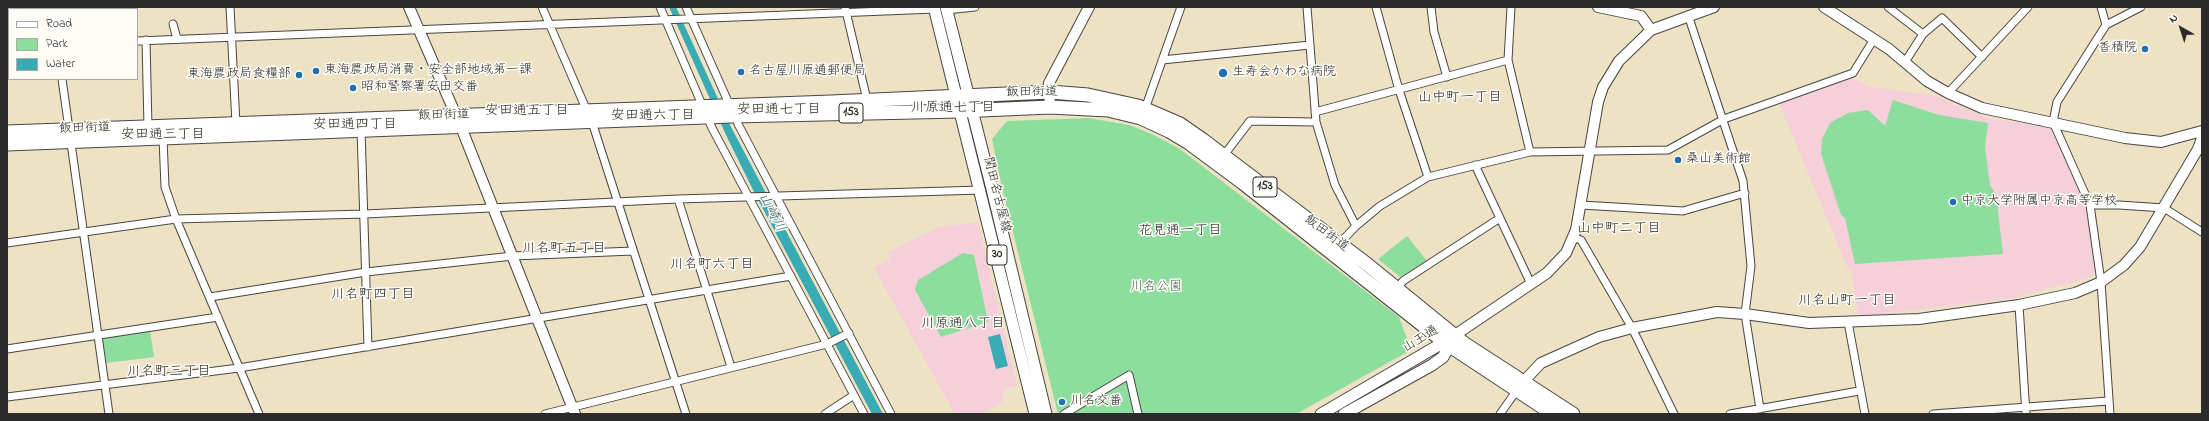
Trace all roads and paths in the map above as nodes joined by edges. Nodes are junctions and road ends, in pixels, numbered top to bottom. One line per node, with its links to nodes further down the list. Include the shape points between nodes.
1 (230, 7): 32 (street)
2 (409, 7): 29 (street)
3 (542, 7): 27 (street)
4 (660, 7): 25 (street)
5 (686, 7): 24 (street)
6 (975, 7): 20 (street)
7 (1089, 7): 45 (street, via 1049,83)
8 (1181, 7): 39 (street)
9 (1308, 7): 37 (street)
10 (1376, 7): 44 (street)
11 (1432, 7): 42 (street, via 1434,32)
12 (1511, 7): 40 (street)
13 (1598, 7): 22 (street)
14 (1714, 7): 23 (street)
15 (1824, 7): 34 (street)
16 (1888, 7): 31 (street)
17 (2028, 7): 38 (street)
18 (2101, 7): 28 (street)
19 (2141, 7): 28 (street)
20 (940, 8): 21 (street); 47 (main road, 関田名古屋線 / 30)
21 (846, 10): 24 (street); 48 (street)
22 (1631, 10): 30 (street, via 1641,16)
23 (1688, 16): 30 (street); 56 (street)
24 (691, 19): 25 (street); 51 (street)
25 (666, 20): 27 (street); 53 (street)
26 (173, 24): 33 (street)
27 (549, 24): 29 (street); 55 (street)
28 (2106, 25): 59 (street, via 2057,102)
29 (418, 30): 32 (street); 57 (street)
30 (1651, 30): 69 (street, via 1619,61 1603,87)
31 (1924, 34): 38 (street, via 1942,18); 41 (street)
32 (232, 38): 33 (street); 60 (street)
33 (177, 39): 35 (street)
34 (1874, 39): 41 (street); 56 (street, via 1853,73)
35 (146, 40): 36 (street); 61 (street)
36 (138, 41)
37 (1310, 45): 39 (street); 54 (street)
38 (1982, 57): 46 (street)
39 (1162, 60): 50 (street)
40 (1508, 60): 42 (street); 70 (street)
41 (1906, 62): 46 (street, via 1927,81)
42 (1447, 76): 44 (street)
43 (62, 80): 65 (street)
44 (1399, 90): 54 (street); 73 (street)
45 (1050, 92): 47 (highway, 飯田街道 / 153); 49 (street); 50 (highway, 飯田街道 / 153, via 1088,95)
46 (1948, 93): 59 (street, via 1982,108)
47 (962, 96): 48 (highway, 飯田街道 / 153); 52 (main road, 関田名古屋線 / 30)
48 (868, 100): 51 (highway, 飯田街道 / 153)
49 (1050, 107): 52 (highway, 飯田街道 / 153); 111 (highway, 飯田街道 / 153, via 1090,108 1125,113 1180,137)
50 (1145, 109): 71 (highway, 飯田街道 / 153, via 1180,124)
51 (731, 111): 52 (highway, 飯田街道 / 153); 53 (highway, 飯田街道 / 153); 76 (street)
52 (966, 111): 74 (main road, 関田名古屋線 / 30); 135 (main road, 関田名古屋線 / 30)
53 (706, 112): 55 (highway, 飯田街道 / 153); 77 (street)
54 (1315, 112): 58 (street)
55 (589, 116): 57 (highway, 飯田街道 / 153); 79 (street)
56 (1724, 119): 69 (street, via 1668,150); 75 (street)
57 (458, 121): 60 (highway, 飯田街道 / 153); 62 (highway, 飯田街道 / 153); 82 (street)
58 (1316, 122): 71 (street, via 1250,121); 87 (street, via 1335,185)
59 (2053, 122): 63 (street, via 2125,138 2162,142); 81 (street)
60 (236, 124): 61 (highway, 飯田街道 / 153)
61 (148, 127): 65 (highway, 飯田街道 / 153)
62 (361, 130): 66 (highway, 飯田街道 / 153); 84 (street)
63 (2202, 131)
64 (7, 132): 65 (highway, 飯田街道 / 153)
65 (69, 136): 66 (highway, 飯田街道 / 153); 68 (highway, 飯田街道 / 153); 88 (street)
66 (163, 138): 86 (street, via 165,187)
67 (2202, 138): 83 (street)
68 (7, 144)
69 (1589, 151): 70 (street); 80 (street)
70 (1530, 152): 72 (street)
71 (1224, 155): 92 (highway, 飯田街道 / 153)
72 (1475, 165): 73 (street); 85 (street)
73 (1428, 177): 87 (street, via 1380,206)
74 (981, 190): 76 (street); 134 (main road, 関田名古屋線 / 30)
75 (1745, 193): 80 (street, via 1683,212); 104 (street, via 1751,266)
76 (776, 196): 77 (street); 109 (street)
77 (750, 197): 78 (street); 96 (street)
78 (678, 200): 79 (street); 100 (street)
79 (619, 203): 82 (street); 93 (street)
80 (1581, 205): 90 (street)
81 (2090, 205): 83 (street, via 2119,204); 97 (street)
82 (494, 208): 84 (street); 94 (street)
83 (2164, 208): 89 (street); 97 (street, via 2140,246 2124,265)
84 (365, 214): 86 (street); 95 (street)
85 (1500, 218): 98 (street); 99 (street)
86 (176, 219): 88 (street); 101 (street)
87 (1356, 226): 92 (street)
88 (83, 231): 91 (street); 110 (street)
89 (2202, 232)
90 (1574, 238): 98 (street, via 1561,260); 108 (street, via 1581,240)
91 (7, 243)
92 (1340, 244): 99 (highway, 飯田街道 / 153)
93 (633, 251): 94 (street); 102 (street)
94 (513, 256): 95 (street); 106 (street)
95 (366, 272): 101 (street); 113 (street)
96 (791, 276): 100 (street); 112 (street)
97 (2101, 282): 103 (street, via 2075,293); 123 (street)
98 (1531, 284): 111 (street)
99 (1397, 288): 111 (highway, 飯田街道 / 153)
100 (706, 291): 102 (street); 115 (street)
101 (210, 297): 105 (street)
102 (650, 300): 106 (street); 117 (street)
103 (2019, 304): 107 (street, via 1918,319); 126 (street)
104 (1745, 314): 107 (street, via 1809,323); 108 (street, via 1717,312); 124 (street)
105 (218, 317): 110 (street); 116 (street)
106 (538, 319): 113 (street); 125 (street)
107 (1848, 322): 120 (street)
108 (1632, 328): 119 (street, via 1599,337 1541,362); 143 (street)
109 (849, 333): 112 (street); 133 (street)
110 (98, 334): 114 (street); 118 (street)
111 (1450, 342): 119 (highway, 飯田街道 / 153); 138 (main road, 山王通); 139 (main road, 山王通, via 1443,357 1432,365)
112 (827, 344): 115 (street); 121 (street)
113 (368, 347): 116 (street)
114 (7, 349)
115 (731, 367): 117 (street)
116 (240, 368): 118 (street); 128 (street)
117 (676, 380): 125 (street); 130 (street)
118 (105, 385): 122 (street); 127 (street)
119 (1520, 386): 140 (street); 141 (highway, 飯田街道 / 153); 142 (highway, 飯田街道 / 153)
120 (1859, 391): 124 (street); 145 (street)
121 (854, 395): 131 (street); 132 (street)
122 (7, 397)
123 (2108, 401): 126 (street); 147 (street)
124 (1760, 409): 144 (street)
125 (574, 410): 129 (street)
126 (2026, 410): 146 (street)
127 (108, 414)
128 (259, 414)
129 (546, 414)
130 (686, 414)
131 (825, 414)
132 (864, 414)
133 (891, 414)
134 (1035, 414)
135 (1046, 414)
136 (1064, 414): 137 (street, via 1129,375)
137 (1138, 414)
138 (1321, 414)
139 (1344, 414)
140 (1500, 414)
141 (1552, 414)
142 (1573, 414)
143 (1674, 414)
144 (1730, 414)
145 (1865, 414)
146 (1932, 414)
147 (2110, 414)

